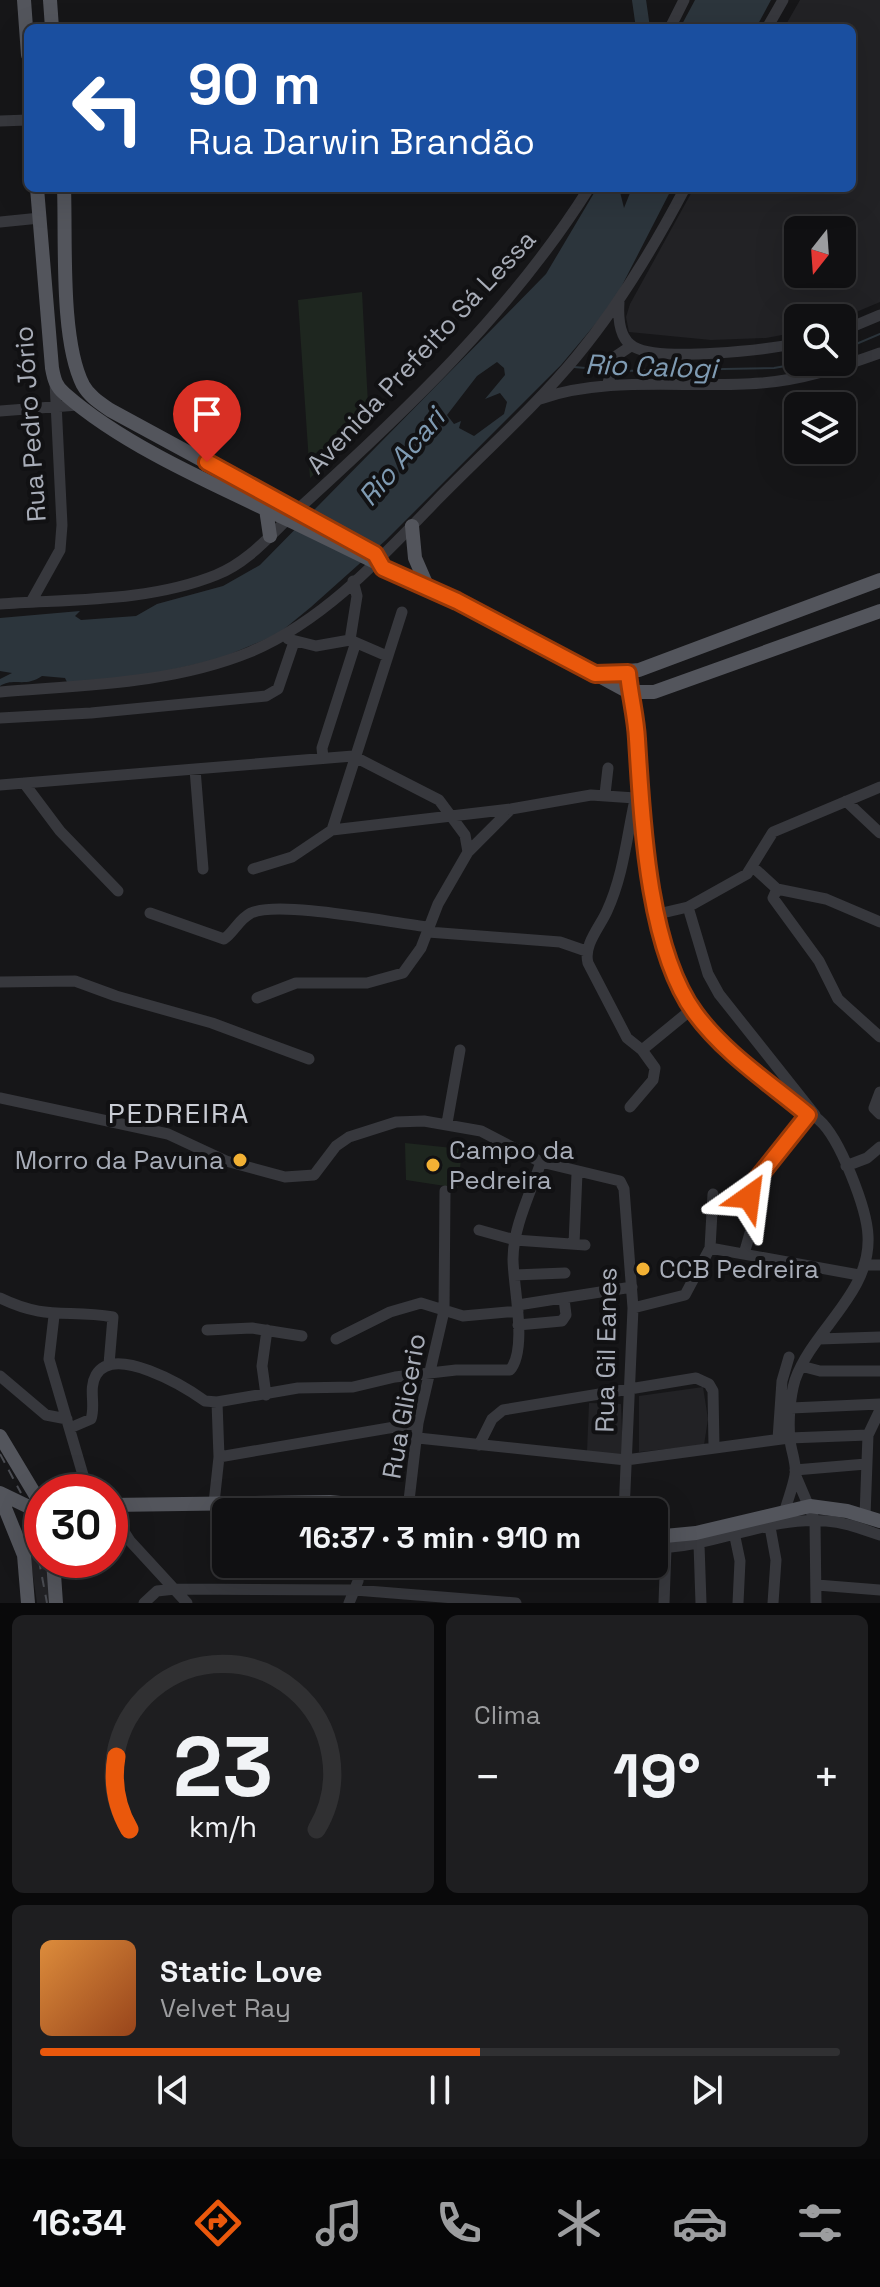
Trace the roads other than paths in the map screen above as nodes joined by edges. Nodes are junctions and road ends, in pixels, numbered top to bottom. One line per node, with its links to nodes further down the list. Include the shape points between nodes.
1 (24, 0): 5 (main road)
2 (50, 0): 6 (main road)
3 (684, 0): 7 (street)
4 (783, 0): 8 (street)
5 (26, 24)
6 (52, 24)
7 (672, 24)
8 (769, 24)
9 (24, 120): 10 (street)
10 (0, 121)
11 (41, 192): 15 (main road, Rua Pedro Jório)
12 (64, 192): 19 (main road, Rua Pedro Jório)
13 (586, 192): 32 (street, Avenida Prefeito Sá Lessa, via 525,282)
14 (683, 192): 17 (street)
15 (40, 218): 16 (street); 21 (main road, Rua Pedro Jório)
16 (0, 222)
17 (619, 301): 23 (street, via 620,326); 27 (street)
18 (880, 315): 20 (street)
19 (69, 324): 21 (main road); 32 (main road, Rua Pedro Jório, via 78,370 90,395)
20 (856, 325)
21 (48, 327): 26 (main road, Rua Pedro Jório)
22 (784, 344): 23 (street, via 682,354)
23 (631, 346): 25 (street, via 618,352)
24 (880, 353): 25 (street, via 824,372 760,383)
25 (610, 375): 27 (street)
26 (55, 382): 28 (main road); 29 (street, Rua Pedro Jório)
27 (535, 401): 33 (street)
28 (78, 405): 29 (street); 31 (main road, via 117,432)
29 (55, 406): 30 (street); 39 (street, Rua Pedro Jório, via 60,550)
30 (0, 411)
31 (266, 509): 32 (main road); 34 (main road)
32 (296, 517): 34 (street, Avenida Prefeito Sá Lessa); 35 (main road)
33 (412, 526): 35 (street); 38 (main road, via 415,558)
34 (270, 536): 39 (street, Avenida Prefeito Sá Lessa, via 232,568 188,584 137,594)
35 (375, 561): 37 (street); 38 (main road)
36 (880, 580): 46 (main road)
37 (353, 581): 43 (street); 44 (street, via 357,596)
38 (428, 588): 47 (main road)
39 (31, 602): 40 (street, Avenida Prefeito Sá Lessa)
40 (0, 604)
41 (880, 611): 49 (main road, via 654,692)
42 (402, 612): 45 (street)
43 (289, 639): 44 (street, via 316,646); 48 (street, via 153,678); 50 (street, via 278,689 266,696)
44 (352, 643): 45 (street); 52 (street)
45 (387, 656): 51 (street)
46 (628, 673): 47 (main road); 49 (street)
47 (595, 674): 49 (main road)
48 (0, 692)
49 (629, 692): 58 (street, via 637,739)
50 (0, 718)
51 (353, 756): 52 (street); 62 (street, via 439,800); 63 (street)
52 (323, 758): 54 (street)
53 (608, 768): 59 (street)
54 (195, 769): 55 (street); 67 (street)
55 (24, 783): 56 (street); 70 (street, via 60,831)
56 (0, 785)
57 (880, 787): 60 (street)
58 (637, 792): 59 (street); 73 (street); 76 (street, via 621,873)
59 (605, 794): 61 (street)
60 (846, 801): 64 (street); 66 (street, via 773,832)
61 (511, 809): 62 (street); 65 (street)
62 (452, 815): 63 (street); 65 (street)
63 (332, 830): 68 (street, via 292,857)
64 (880, 833)
65 (468, 852): 75 (street)
66 (754, 868): 69 (street); 71 (street)
67 (203, 869)
68 (253, 869)
69 (777, 889): 74 (street, via 826,899); 80 (street, via 773,898 819,961 838,999)
70 (118, 891)
71 (688, 907): 73 (street); 88 (street, via 719,994)
72 (150, 913): 75 (street, via 224,939 246,916 263,910 314,912)
73 (658, 914): 79 (street)
74 (880, 922)
75 (428, 930): 76 (street, via 560,942); 78 (street, via 411,966 393,979 296,983)
76 (586, 951): 82 (street, via 622,1029)
77 (0, 982): 83 (street, via 75,981)
78 (257, 998)
79 (692, 1009): 82 (street); 88 (street, via 729,1050)
80 (880, 1037)
81 (460, 1050): 89 (street)
82 (642, 1050): 86 (street, via 656,1074)
83 (309, 1059)
84 (880, 1092): 87 (street)
85 (0, 1098): 89 (street, via 168,1134 226,1161 291,1178 314,1175 342,1141 366,1130 396,1122)
86 (630, 1107)
87 (877, 1110)
88 (814, 1118): 92 (street); 101 (street, via 747,1192 754,1219)
89 (447, 1123): 91 (street, via 481,1131)
90 (880, 1147): 92 (street)
91 (541, 1162): 93 (street); 99 (street)
92 (846, 1166): 98 (street)
93 (577, 1173): 99 (street, via 580,1244); 106 (street, Rua Gil Eanes, via 618,1180 624,1189)
94 (445, 1191): 111 (street, Rua Glicerio)
95 (713, 1194): 100 (street)
96 (880, 1228): 98 (street)
97 (479, 1230): 99 (street)
98 (868, 1233): 103 (street)
99 (515, 1240): 105 (street)
100 (710, 1248): 101 (street); 110 (street, via 685,1295)
101 (744, 1254): 103 (street)
102 (880, 1265): 103 (street)
103 (862, 1270): 119 (street)
104 (565, 1273): 105 (street)
105 (514, 1275): 109 (street)
106 (632, 1287): 108 (street); 110 (street, Rua Gil Eanes)
107 (0, 1298): 112 (street)
108 (564, 1299): 109 (street); 113 (street, via 562,1321)
109 (518, 1308): 111 (street, via 468,1316); 113 (street)
110 (633, 1308): 126 (street, Rua Gil Eanes)
111 (444, 1311): 118 (street, via 421,1303); 124 (street, Rua Glicerio)
112 (54, 1316): 121 (street, via 113,1317); 132 (street, via 49,1359)
113 (518, 1325): 124 (street, via 514,1365 508,1371)
114 (207, 1330): 115 (street)
115 (267, 1330): 116 (street); 127 (street, via 262,1366)
116 (302, 1336)
117 (880, 1337): 119 (street)
118 (336, 1339)
119 (819, 1339): 122 (street)
120 (789, 1357): 137 (street, via 780,1396)
121 (109, 1364): 128 (street, via 135,1365 205,1401); 132 (street, via 93,1382 93,1417 88,1423)
122 (801, 1366): 123 (street); 130 (street)
123 (880, 1371)
124 (427, 1373): 127 (street); 133 (street, Rua Glicerio)
125 (0, 1376): 132 (street, via 46,1415)
126 (630, 1390): 138 (street, via 503,1410); 139 (street, via 689,1379 706,1382 713,1391); 141 (street, Rua Gil Eanes)
127 (266, 1395): 128 (street)
128 (217, 1402): 140 (street)
129 (880, 1404): 130 (street)
130 (791, 1408): 137 (street)
131 (880, 1410): 134 (street)
132 (69, 1423): 144 (street)
133 (418, 1423): 136 (street, Rua Glicerio); 140 (street)
134 (868, 1435): 137 (street); 142 (street)
135 (0, 1436): 145 (main road)
136 (418, 1438): 138 (street); 148 (street, Rua Glicerio)
137 (784, 1439): 139 (street); 143 (street)
138 (479, 1445): 141 (street)
139 (714, 1447): 141 (street)
140 (219, 1457): 147 (street)
141 (626, 1460): 149 (street, Rua Gil Eanes)
142 (866, 1464): 143 (street); 156 (street)
143 (795, 1472): 153 (street); 154 (street)
144 (83, 1474)
145 (24, 1479)
146 (0, 1494): 150 (main road); 159 (main road)
147 (215, 1498)
148 (410, 1498)
149 (625, 1498)
150 (24, 1501)
151 (212, 1503): 152 (main road)
152 (128, 1506)
153 (785, 1510): 154 (main road); 161 (main road)
154 (813, 1513): 156 (main road, via 833,1509); 158 (street); 160 (street); 169 (street)
155 (24, 1516): 159 (main road)
156 (865, 1516): 157 (main road)
157 (880, 1521)
158 (770, 1527): 162 (street); 183 (street, via 776,1560)
159 (17, 1533): 174 (main road)
160 (880, 1535)
161 (668, 1536)
162 (735, 1537): 164 (street); 182 (street)
163 (128, 1538): 170 (street)
164 (699, 1544): 165 (street); 181 (street)
165 (668, 1547)
166 (54, 1578): 175 (main road)
167 (357, 1578): 171 (street)
168 (662, 1578): 180 (street)
169 (817, 1585): 172 (street); 184 (street)
170 (175, 1589): 171 (street); 176 (street, via 157,1591); 177 (street)
171 (355, 1590): 173 (street); 178 (street)
172 (880, 1590)
173 (440, 1601): 179 (street)
174 (28, 1603)
175 (56, 1603)
176 (144, 1603)
177 (187, 1603)
178 (349, 1603)
179 (516, 1603)
180 (664, 1603)
181 (701, 1603)
182 (738, 1603)
183 (773, 1603)
184 (816, 1603)

